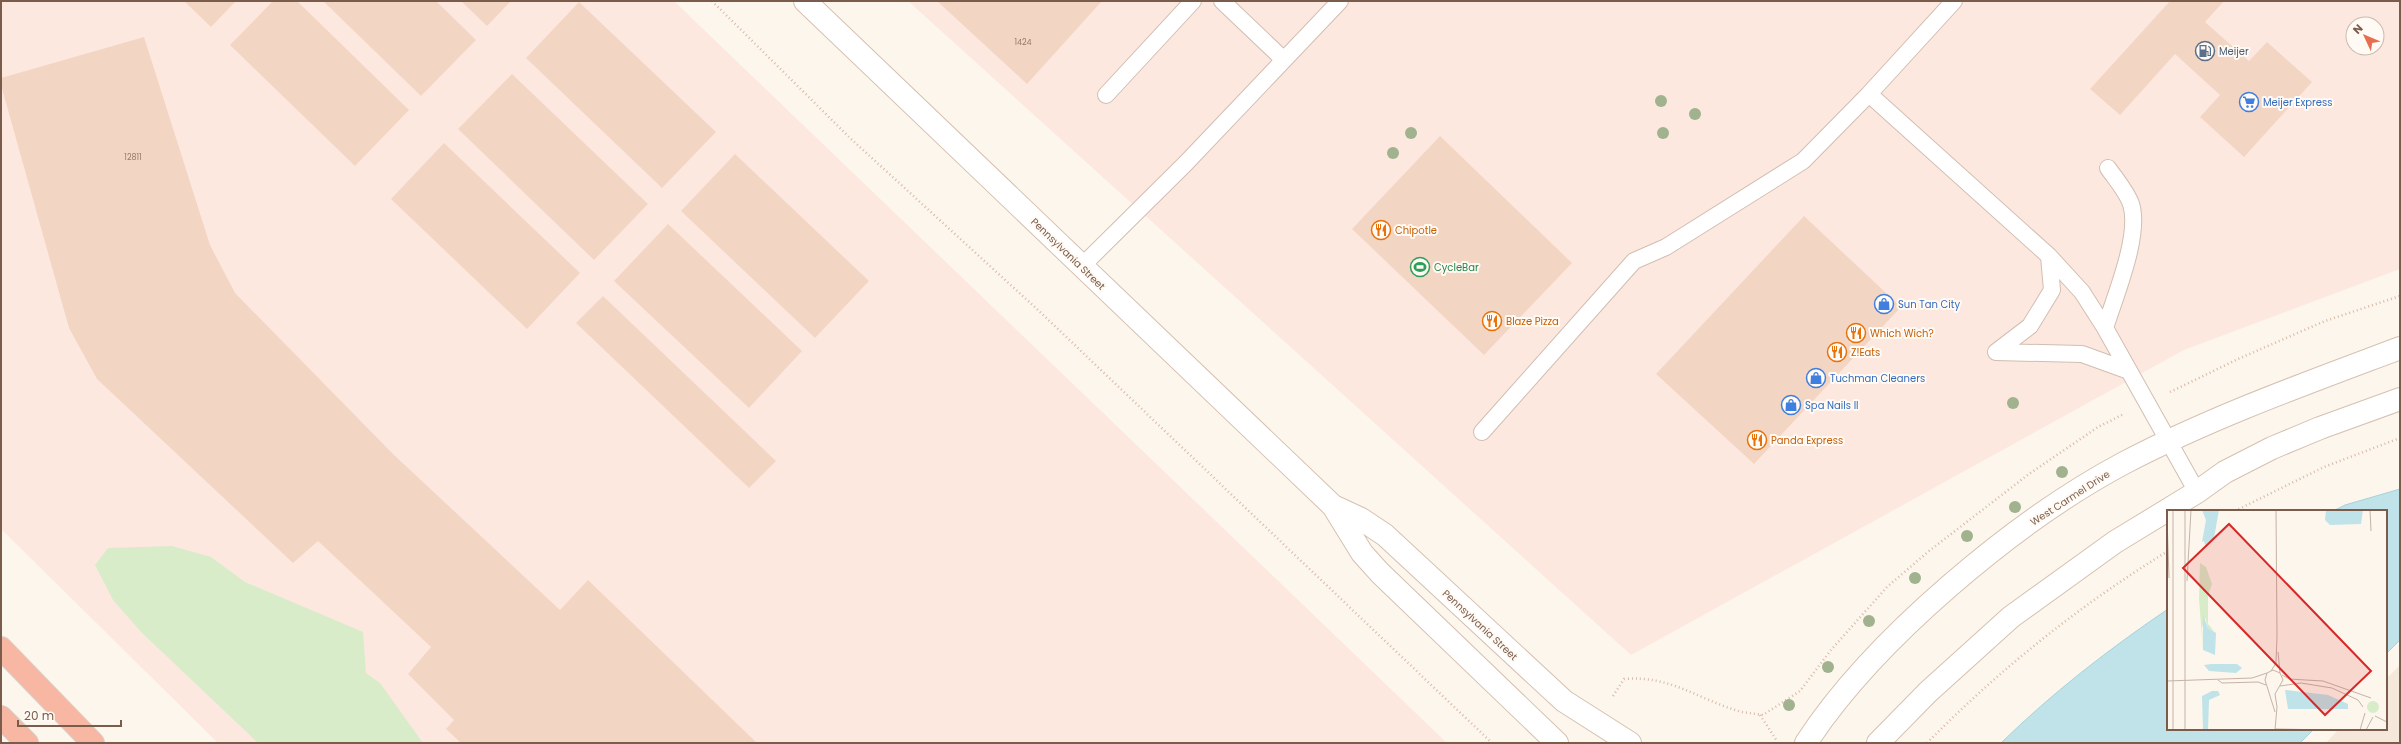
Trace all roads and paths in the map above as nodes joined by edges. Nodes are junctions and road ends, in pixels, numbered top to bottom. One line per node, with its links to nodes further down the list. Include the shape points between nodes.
1 (712, 1): 34 (path, via 850,138 1038,310)
2 (805, 1): 12 (main road, Pennsylvania Street)
3 (1193, 1): 9 (lane)
4 (1222, 1): 7 (lane)
5 (1340, 1): 7 (lane)
6 (1954, 1): 8 (lane)
7 (1284, 60): 12 (lane, via 1192,158)
8 (1869, 94): 11 (lane); 17 (lane, via 1797,165 1666,246 1634,261)
9 (1106, 95)
10 (2108, 168): 13 (lane, via 2131,203 2133,228 2131,244)
11 (2048, 256): 13 (lane, via 2082,292); 15 (lane, via 2052,290 2030,326 1996,352 2082,354)
12 (1081, 267): 21 (main road, Pennsylvania Street)
13 (2105, 328): 15 (lane)
14 (2400, 348): 19 (main road, West Carmel Drive, via 2280,394)
15 (2129, 371): 19 (lane)
16 (2400, 400): 20 (main road, via 2272,448 2225,472)
17 (1482, 432)
18 (2400, 438): 24 (path, via 2324,467)
19 (2168, 443): 20 (lane); 37 (main road, West Carmel Drive, via 2124,464 2043,514 1961,578 1910,623 1866,667 1819,723)
20 (2197, 492): 23 (main road)
21 (1332, 506): 35 (main road, Pennsylvania Street, via 1362,553 1380,573); 36 (main road, Pennsylvania Street, via 1361,519 1385,535 1564,701)
22 (2167, 510): 38 (main road, via 2115,542 2011,617 1928,692)
23 (2167, 510)
24 (2237, 510)
25 (2167, 552): 39 (path, via 2090,602 2042,639 1971,699)
26 (1, 648): 33 (highway)
27 (1704, 697): 28 (path, via 1664,680 1639,677 1624,678)
28 (1612, 698)
29 (1759, 714): 31 (path)
30 (1, 717): 32 (highway)
31 (1777, 741)
32 (27, 743)
33 (93, 743)
34 (1492, 743)
35 (1557, 743)
36 (1630, 743)
37 (1806, 743)
38 (1878, 743)
39 (1927, 743)

